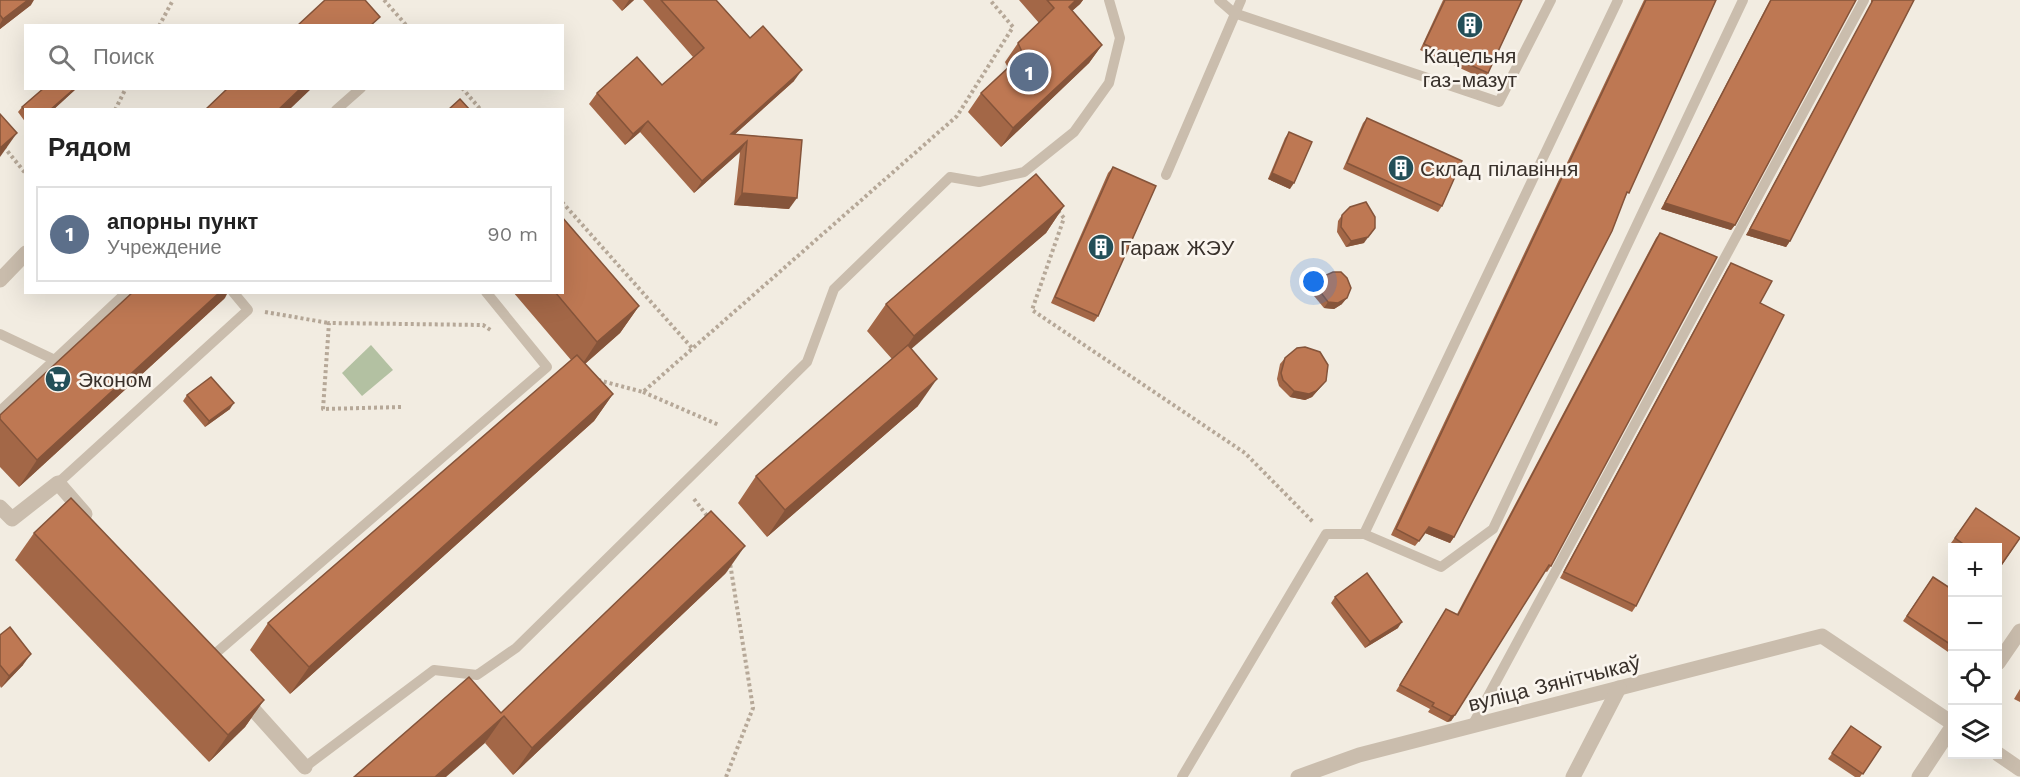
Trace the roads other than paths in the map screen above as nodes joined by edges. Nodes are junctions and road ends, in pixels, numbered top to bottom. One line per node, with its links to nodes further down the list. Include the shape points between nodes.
1 (1109, 0): 33 (lane, via 1120,38 1109,83 1074,132 1024,172 979,182 950,177 834,290 807,362 516,648 477,675 434,670)
2 (1219, 0): 8 (lane)
3 (1241, 0): 8 (lane)
4 (1551, 0): 8 (lane, via 1498,102)
5 (1618, 0): 23 (lane)
6 (1743, 0): 23 (lane, via 1493,529 1441,567)
7 (1864, 0): 30 (lane)
8 (1234, 14): 11 (lane)
9 (359, 90): 10 (lane)
10 (338, 108)
11 (1166, 175)
12 (24, 255): 13 (street)
13 (0, 280)
14 (125, 294): 18 (lane)
15 (235, 294): 20 (lane, via 248,310)
16 (488, 294): 26 (lane, via 547,367)
17 (0, 334): 18 (lane)
18 (55, 360): 19 (lane)
19 (0, 411)
20 (58, 483): 21 (street, via 12,519); 22 (street)
21 (0, 507)
22 (96, 527)
23 (1364, 534): 35 (lane, via 1326,534)
24 (2020, 631): 25 (street)
25 (2002, 657)
26 (209, 659)
27 (231, 684): 33 (street)
28 (1619, 688): 29 (street, вуліца Зянітчыкаў, via 1822,636); 30 (street, вуліца Зянітчыкаў); 37 (street)
29 (1948, 722)
30 (1472, 726): 36 (street, вуліца Зянітчыкаў, via 1359,755)
31 (1948, 733): 38 (street)
32 (2002, 757): 34 (street)
33 (305, 767)
34 (2020, 769)
35 (1182, 777)
36 (1298, 777)
37 (1573, 777)
38 (1919, 777)

